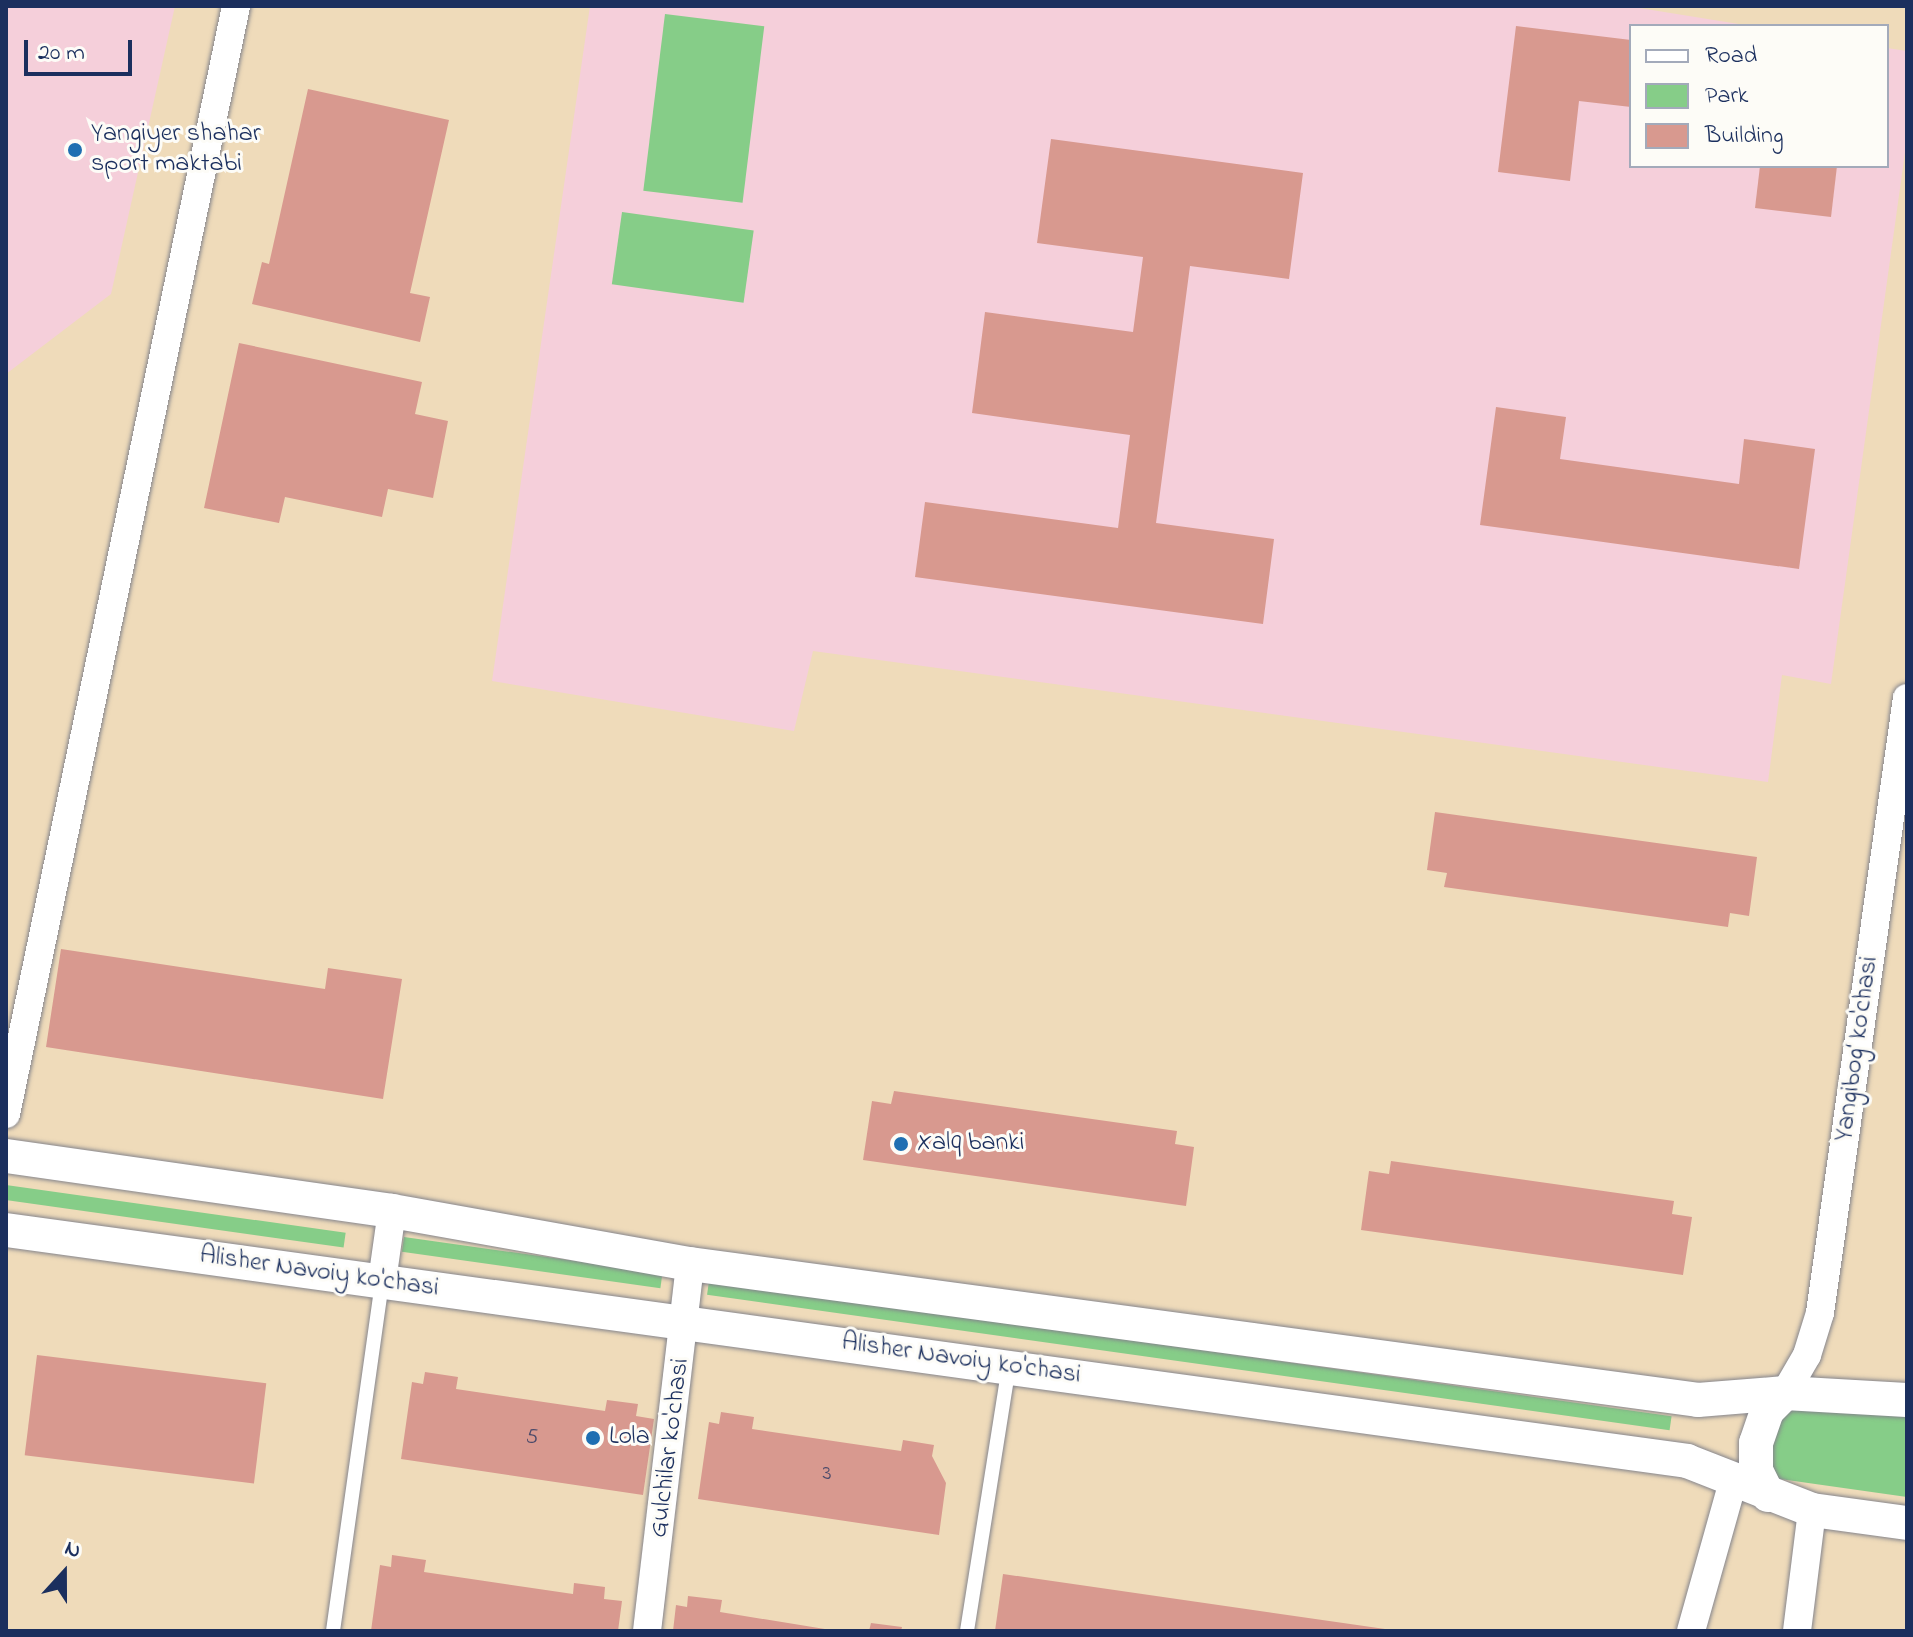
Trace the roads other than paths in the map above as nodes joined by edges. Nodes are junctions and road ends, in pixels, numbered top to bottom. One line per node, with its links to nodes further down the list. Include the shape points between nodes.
1 (236, 6): 3 (street)
2 (1907, 698): 11 (street, Yangibog‘ ko'chasi, via 1820,1313 1807,1355)
3 (6, 1114)
4 (6, 1156): 5 (street)
5 (392, 1211): 7 (street); 8 (street)
6 (6, 1230): 8 (street, Alisher Navoiy ko'chasi)
7 (690, 1264): 9 (street, Gulchilar ko'chasi); 11 (street, via 1698,1400)
8 (382, 1281): 9 (street, Alisher Navoiy ko'chasi); 17 (lane)
9 (687, 1322): 10 (street, Alisher Navoiy ko'chasi); 18 (street, Gulchilar ko'chasi)
10 (1009, 1366): 13 (street, Alisher Navoiy ko'chasi, via 1687,1461); 19 (lane)
11 (1785, 1393): 12 (street); 14 (street, via 1767,1411 1756,1443 1756,1470)
12 (1907, 1400)
13 (1734, 1478): 14 (street, Alisher Navoiy ko'chasi); 20 (street)
14 (1768, 1495): 15 (street, Alisher Navoiy ko'chasi)
15 (1812, 1510): 16 (street, Alisher Navoiy ko'chasi); 21 (street)
16 (1907, 1523)
17 (333, 1631)
18 (647, 1631)
19 (967, 1631)
20 (1691, 1631)
21 (1797, 1631)

